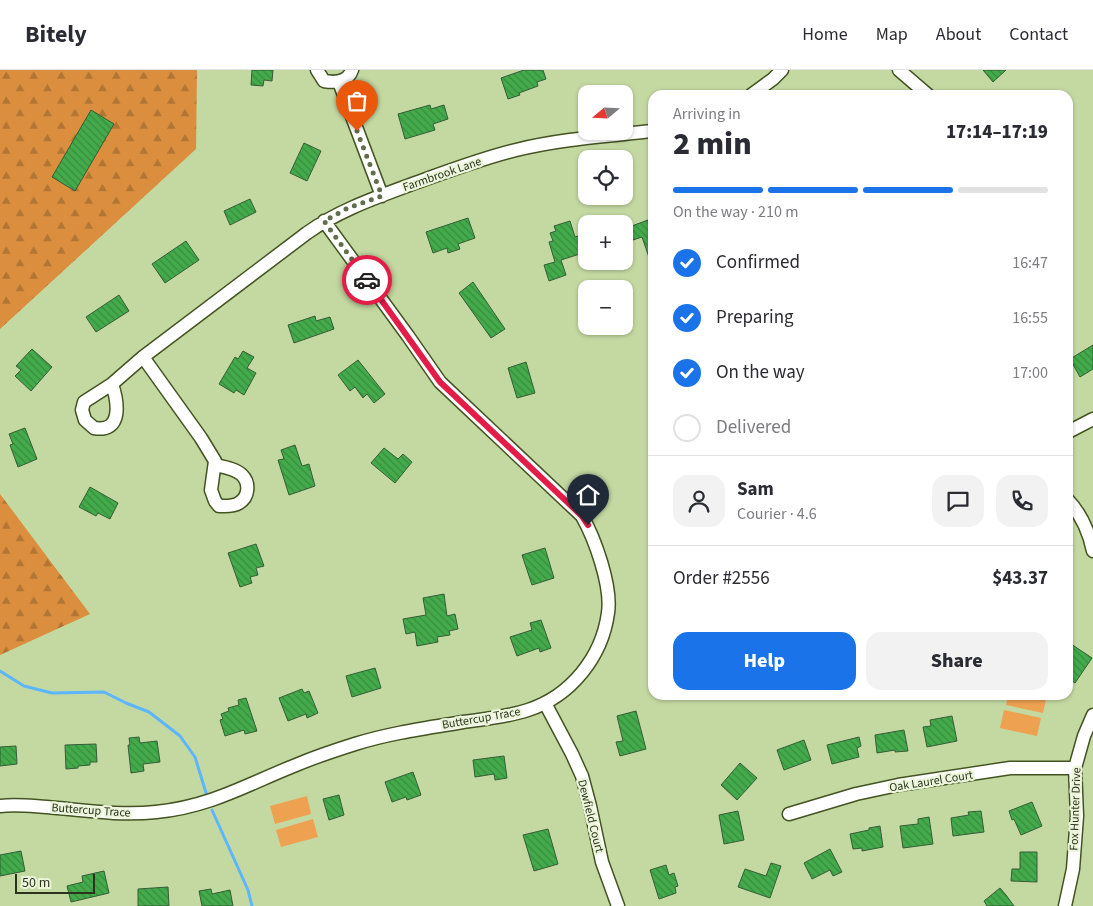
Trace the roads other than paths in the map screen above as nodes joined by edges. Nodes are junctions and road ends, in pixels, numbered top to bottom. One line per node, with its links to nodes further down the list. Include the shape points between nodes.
1 (317, 70): 5 (street, via 324,81)
2 (352, 70): 5 (street)
3 (782, 70): 6 (street)
4 (899, 70): 7 (street)
5 (339, 82): 9 (street)
6 (758, 90)
7 (922, 90)
8 (648, 131): 9 (street, Farmbrook Lane, via 580,138 517,150 464,165)
9 (382, 196): 10 (street, Farmbrook Lane)
10 (324, 221): 11 (street, Farmbrook Lane); 18 (street, Buttercup Trace, via 440,382 582,516 593,534 607,588 608,612 602,640 588,665 570,686)
11 (143, 357): 12 (street, Farmbrook Lane); 15 (street, via 201,438)
12 (112, 384)
13 (1093, 419): 14 (street)
14 (1073, 429)
15 (215, 465)
16 (1073, 507): 17 (street, via 1090,538)
17 (1093, 551)
18 (545, 703): 21 (street, Buttercup Trace, via 514,714 420,729 356,744 297,764 222,798 180,809 134,813); 23 (street, Dewfield Court, via 582,776 602,862)
19 (1093, 714): 20 (street, Fox Hunter Drive)
20 (1075, 768): 22 (street, Oak Laurel Court, via 1010,768 898,784); 24 (street, Fox Hunter Drive, via 1077,816 1073,869)
21 (0, 806)
22 (790, 814)
23 (618, 906)
24 (1065, 906)

